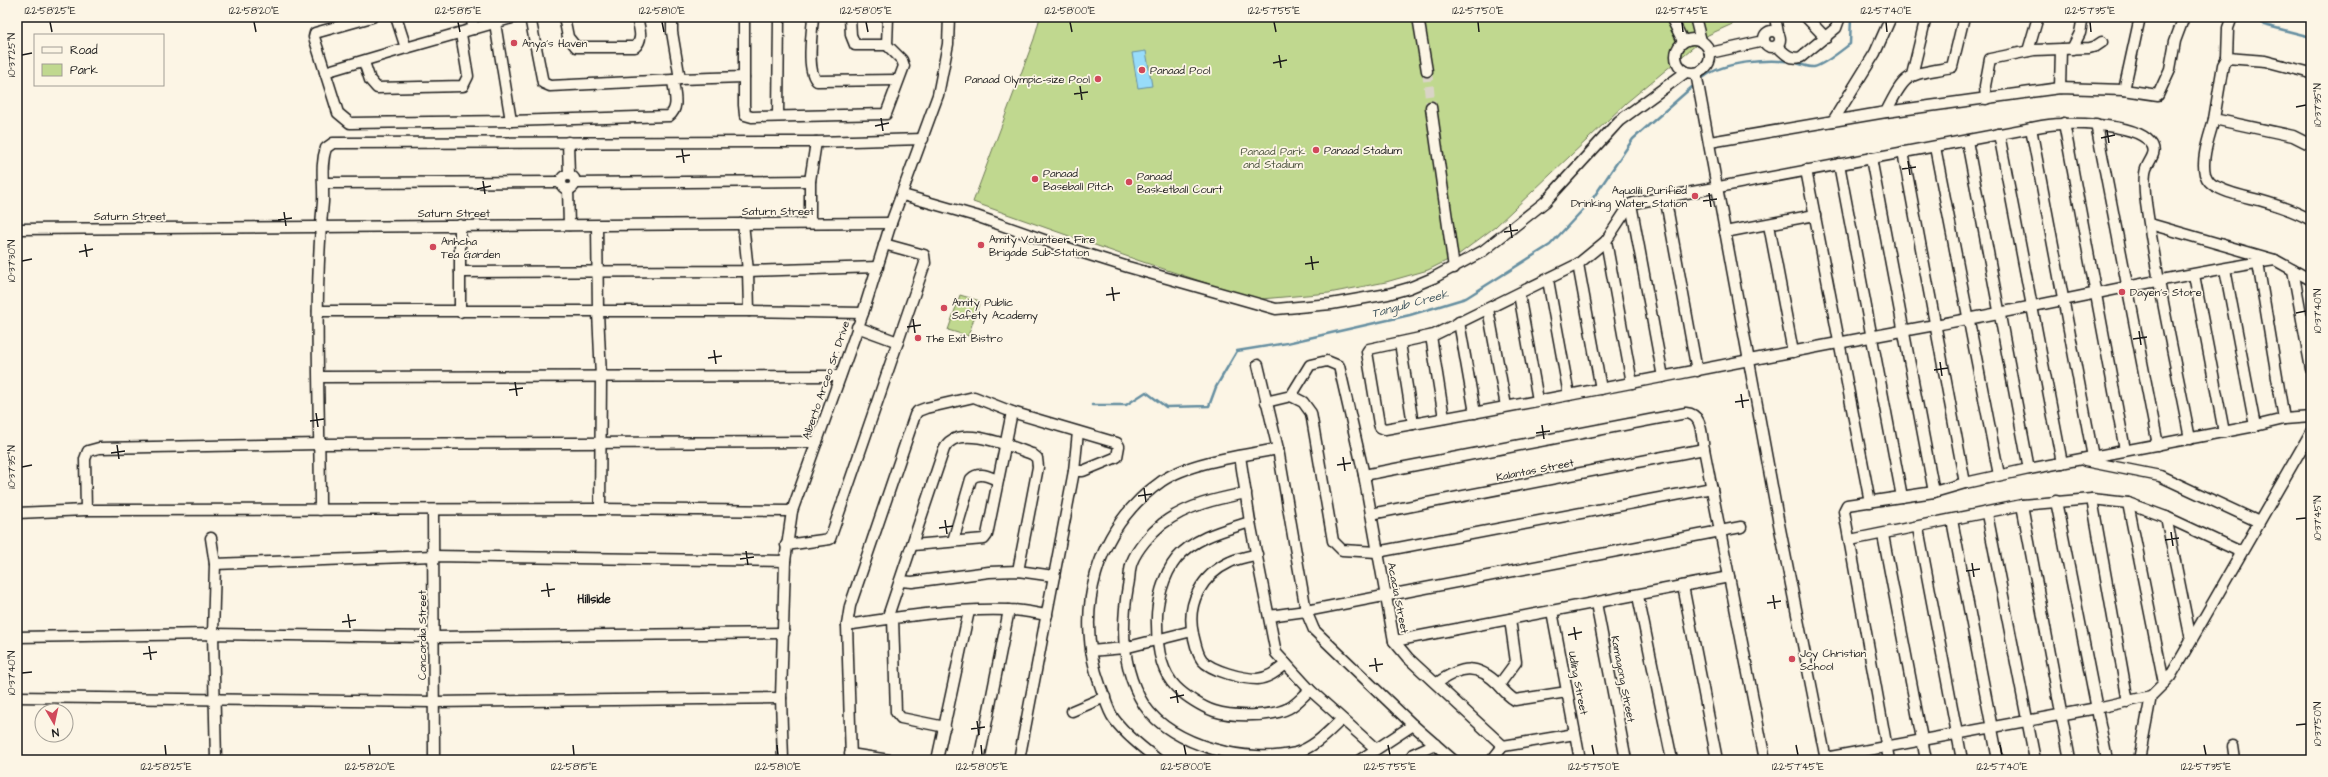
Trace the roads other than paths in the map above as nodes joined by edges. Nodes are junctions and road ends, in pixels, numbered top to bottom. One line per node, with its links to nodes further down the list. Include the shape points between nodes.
1 (372, 17): 48 (street, via 315,34 314,42)
2 (396, 17): 40 (street)
3 (471, 17): 30 (street)
4 (515, 17): 29 (street)
5 (530, 17): 53 (street, via 543,83 550,86)
6 (564, 17): 7 (street, via 568,36 576,47 635,47 640,43 641,37)
7 (637, 17)
8 (672, 17): 53 (street)
9 (744, 17): 52 (street)
10 (779, 17): 60 (street)
11 (813, 17): 54 (street, via 811,68 817,82)
12 (850, 17): 38 (street, via 850,35 855,45)
13 (888, 17): 38 (street)
14 (949, 17): 68 (street, Alberto Arceo Sr. Drive, via 948,44 938,95)
15 (1418, 17): 47 (street)
16 (1671, 17): 35 (street)
17 (1696, 17): 34 (street)
18 (1775, 17): 31 (street)
19 (1806, 17): 33 (street)
20 (1840, 17): 33 (street, via 1836,28)
21 (1891, 17): 63 (street, via 1875,53)
22 (1926, 17): 51 (street)
23 (1964, 17): 51 (street, via 1952,67)
24 (2038, 17): 43 (street)
25 (2083, 17): 42 (street, via 2080,33)
26 (2140, 17): 56 (street)
27 (2184, 17): 56 (street, via 2175,41 2170,70 2160,93 2154,95)
28 (2232, 17): 45 (street, via 2228,28)
29 (495, 23): 30 (street); 62 (street)
30 (474, 29): 32 (street)
31 (1778, 33): 36 (street, via 1770,31 1765,35); 39 (street, via 1780,38)
32 (460, 34): 40 (street); 46 (street, via 468,76 463,86 377,88 370,80)
33 (1826, 38): 39 (street, via 1801,57 1794,59)
34 (1701, 40): 35 (street, via 1692,38); 44 (street)
35 (1683, 41): 49 (street, via 1678,47 1676,58 1680,68)
36 (1764, 41): 39 (street, via 1772,48); 44 (street)
37 (2102, 42): 42 (street, via 2096,46)
38 (887, 46): 54 (street, via 903,62 903,71)
39 (1777, 46)
40 (406, 48): 46 (street)
41 (2061, 49): 42 (street); 43 (street); 55 (street)
42 (2072, 49)
43 (2028, 51): 57 (street, via 1990,59 1985,86)
44 (1710, 53): 49 (street, via 1706,65)
45 (2227, 58): 50 (street, via 2265,62); 61 (street, via 2223,65)
46 (364, 62): 48 (street)
47 (1427, 70)
48 (325, 72): 62 (street, via 338,114 350,123)
49 (1691, 72): 72 (street); 105 (street, via 1619,121 1545,202 1483,251)
50 (2311, 73)
51 (1912, 75): 59 (street, via 1900,83)
52 (744, 77): 53 (street); 60 (street, via 745,115)
53 (676, 80): 62 (street, via 676,107 669,116)
54 (898, 80): 60 (street, via 888,112 884,115)
55 (2060, 88): 56 (street); 57 (street)
56 (2124, 90)
57 (1986, 99): 59 (street)
58 (1431, 107): 105 (street)
59 (1886, 112): 63 (street)
60 (778, 116)
61 (2214, 119): 73 (street, via 2293,136); 87 (street, via 2206,150 2205,174 2209,181 2232,194 2280,207)
62 (511, 121)
63 (1833, 121): 72 (street)
64 (2064, 123): 65 (street); 66 (street); 117 (street)
65 (2096, 124): 91 (street, via 2129,131 2151,142 2154,156 2146,170 2146,200); 115 (street)
66 (2031, 128): 67 (street); 118 (street)
67 (1999, 134): 69 (street); 119 (street)
68 (923, 138): 71 (street); 83 (street, Alberto Arceo Sr. Drive)
69 (1967, 141): 74 (street); 125 (street)
70 (568, 142): 71 (street); 80 (street); 81 (street, via 333,143 326,148 322,158)
71 (816, 142): 79 (street)
72 (1710, 142): 82 (street)
73 (2311, 145)
74 (1935, 147): 75 (street); 127 (street)
75 (1903, 152): 76 (street); 129 (street)
76 (1871, 158): 77 (street); 131 (street)
77 (1839, 164): 78 (street); 133 (street)
78 (1806, 170): 82 (street); 86 (street)
79 (810, 181): 80 (street); 89 (street)
80 (568, 182): 81 (street); 93 (street)
81 (324, 183): 95 (street)
82 (1716, 186): 84 (street); 98 (street)
83 (903, 195): 90 (street, Alberto Arceo Sr. Drive); 105 (street, via 976,216 1128,267 1276,309 1323,306 1388,294)
84 (1665, 196): 85 (street); 141 (street)
85 (1631, 204): 99 (street); 143 (street)
86 (1815, 215): 94 (street); 136 (street)
87 (2311, 220)
88 (743, 223): 89 (street, Saturn Street); 96 (street, Saturn Street); 109 (street)
89 (810, 223): 90 (street, Saturn Street)
90 (891, 223): 100 (street, Alberto Arceo Sr. Drive)
91 (2150, 224): 101 (street); 114 (street)
92 (460, 225): 93 (street, Saturn Street); 95 (street, Saturn Street); 110 (street)
93 (569, 225): 96 (street, Saturn Street)
94 (1769, 225): 98 (street); 137 (street)
95 (320, 226): 97 (street, Saturn Street); 121 (street)
96 (597, 226): 107 (street)
97 (17, 229)
98 (1725, 232): 138 (street)
99 (1606, 241): 103 (street); 146 (street)
100 (884, 244): 104 (street, Alberto Arceo Sr. Drive); 134 (street, via 926,258)
101 (2275, 260): 102 (street); 108 (street)
102 (2258, 262): 106 (street); 157 (street)
103 (1578, 264): 112 (street); 147 (street)
104 (878, 268): 109 (street); 126 (street, Alberto Arceo Sr. Drive)
105 (1454, 268)
106 (2225, 269): 111 (street); 159 (street)
107 (597, 270): 109 (street); 110 (street); 124 (street)
108 (2293, 270): 113 (street); 140 (street)
109 (748, 271): 122 (street)
110 (460, 272): 123 (street)
111 (2194, 275): 114 (street); 161 (street)
112 (1548, 280): 116 (street); 148 (street)
113 (2311, 280)
114 (2160, 282): 115 (street); 163 (street)
115 (2127, 288): 117 (street); 168 (street)
116 (1519, 294): 120 (street); 150 (street)
117 (2096, 294): 118 (street); 171 (street)
118 (2064, 300): 119 (street); 173 (street)
119 (2032, 306): 125 (street); 175 (street)
120 (1488, 309): 128 (street); 152 (street)
121 (318, 311): 123 (street); 144 (street)
122 (749, 311): 124 (street); 126 (street)
123 (460, 312): 124 (street)
124 (598, 312): 145 (street)
125 (2000, 312): 127 (street); 176 (street)
126 (863, 313): 130 (street, Alberto Arceo Sr. Drive)
127 (1968, 319): 129 (street); 179 (street)
128 (1459, 322): 132 (street); 154 (street)
129 (1936, 325): 131 (street); 181 (street)
130 (857, 326): 134 (street); 142 (street, Alberto Arceo Sr. Drive)
131 (1905, 330): 133 (street); 183 (street)
132 (1431, 336): 135 (street); 155 (street)
133 (1872, 336): 136 (street); 185 (street)
134 (898, 342): 210 (street, via 830,539)
135 (1400, 343): 158 (street); 158 (street, via 1369,349 1366,355 1380,428)
136 (1840, 343): 137 (street); 188 (street)
137 (1793, 352): 138 (street)
138 (1750, 360): 141 (street); 276 (street, via 1778,519)
139 (1258, 365): 151 (street)
140 (2311, 368)
141 (1697, 371): 143 (street)
142 (840, 376): 145 (street); 164 (street, Alberto Arceo Sr. Drive)
143 (1664, 376): 146 (street)
144 (319, 377): 145 (street); 166 (street)
145 (601, 377): 165 (street)
146 (1632, 383): 147 (street)
147 (1601, 389): 148 (street)
148 (1569, 395): 150 (street)
149 (1290, 396): 151 (street); 178 (street, Acacia Street, via 1310,365 1327,361 1337,364); 212 (street, via 1303,402 1311,413 1333,541 1342,550)
150 (1538, 400): 152 (street)
151 (1266, 402): 169 (street)
152 (1506, 406): 154 (street)
153 (1012, 412): 160 (street); 167 (street); 234 (street, via 974,397 918,411 850,606)
154 (1475, 413): 155 (street)
155 (1444, 418): 158 (street)
156 (2311, 418): 157 (street)
157 (2284, 419): 159 (street)
158 (1413, 424)
159 (2255, 426): 161 (street)
160 (1078, 432): 177 (street); 177 (street, via 1117,443 1119,451 1117,457 1100,466)
161 (2224, 432): 163 (street)
162 (2311, 432): 202 (street)
163 (2190, 439): 168 (street)
164 (817, 442): 165 (street); 195 (street, Alberto Arceo Sr. Drive)
165 (600, 443): 166 (street); 191 (street)
166 (320, 444): 192 (street, via 99,448 88,451 85,459); 193 (street)
167 (1006, 445): 180 (street); 211 (street, via 969,435 946,445); 218 (street, via 1032,454 1037,458 1038,467)
168 (2158, 445): 171 (street)
169 (1278, 449): 172 (street); 228 (street)
170 (1704, 449): 178 (street, via 1698,417 1693,413 1686,413); 182 (street); 197 (street, Kalantas Street)
171 (2126, 450): 173 (street)
172 (1240, 456): 184 (street); 244 (street, via 1184,471 1163,480 1137,501 1113,532 1101,555 1088,606)
173 (2094, 457): 174 (street)
174 (2081, 460): 175 (street); 202 (street, via 2160,476)
175 (2062, 463): 176 (street)
176 (2029, 469): 179 (street)
177 (1074, 471): 219 (street)
178 (1364, 475): 197 (street, Acacia Street)
179 (1998, 475): 181 (street)
180 (998, 480): 209 (street, via 987,536 984,539); 209 (street, via 980,474 971,479)
181 (1965, 483): 183 (street)
182 (1712, 488): 205 (street); 212 (street)
183 (1934, 492): 185 (street)
184 (1246, 493): 201 (street); 243 (street, via 1205,501 1162,524 1147,540 1132,562 1122,623)
185 (1902, 498): 188 (street)
186 (2092, 499): 187 (street); 189 (street); 257 (street)
187 (2056, 501): 190 (street); 258 (street)
188 (1870, 502): 208 (street, via 1851,503 1845,507)
189 (2128, 503): 199 (street); 247 (street)
190 (2022, 505): 198 (street); 260 (street)
191 (600, 509): 194 (street); 195 (street)
192 (86, 510): 193 (street); 196 (street)
193 (320, 510): 194 (street)
194 (433, 510): 215 (street, Concordia Street)
195 (792, 511): 210 (street, Alberto Arceo Sr. Drive)
196 (17, 513)
197 (1371, 514): 212 (street, Acacia Street)
198 (1988, 514): 200 (street); 262 (street)
199 (2166, 517): 213 (street); 241 (street)
200 (1952, 520): 204 (street); 265 (street)
201 (1250, 522): 214 (street); 240 (street, via 1210,536 1177,558 1161,591 1156,612)
202 (2259, 522): 213 (street)
203 (1741, 527): 205 (street)
204 (1918, 528): 206 (street); 267 (street)
205 (1720, 532): 220 (street); 223 (street)
206 (1883, 535): 208 (street); 268 (street)
207 (211, 538): 217 (street)
208 (1850, 540): 272 (street)
209 (953, 541): 211 (street)
210 (786, 545): 216 (street, Alberto Arceo Sr. Drive)
211 (913, 545): 221 (street)
212 (1377, 552): 223 (street, Acacia Street)
213 (2241, 552): 241 (street)
214 (1257, 554): 231 (street); 235 (street, via 1231,561 1214,571 1200,586 1194,601)
215 (433, 556): 216 (street); 217 (street); 239 (street, Concordia Street)
216 (785, 561): 236 (street, Alberto Arceo Sr. Drive)
217 (215, 564): 237 (street)
218 (1018, 571): 219 (street); 221 (street, via 912,582)
219 (1054, 576): 230 (street)
220 (1729, 577): 222 (street); 292 (street)
221 (900, 581): 232 (street)
222 (1683, 586): 224 (street); 291 (street)
223 (1387, 595): 228 (street); 242 (street, Acacia Street)
224 (1638, 596): 225 (street); 290 (street)
225 (1596, 602): 229 (street); 289 (street, Kamagong Street)
226 (1009, 610): 227 (street); 230 (street); 282 (street)
227 (969, 611): 232 (street); 264 (street)
228 (1306, 611): 231 (street); 263 (street, via 1314,630)
229 (1552, 611): 233 (street); 250 (street, Udling Street)
230 (1047, 615): 283 (street)
231 (1269, 616): 245 (street, via 1276,653)
232 (890, 618): 234 (street); 264 (street, via 896,712 901,718)
233 (1510, 619): 242 (street); 248 (street, via 1516,662)
234 (847, 625): 274 (street)
235 (1192, 631): 240 (street); 245 (street, via 1202,661 1219,671 1257,679 1274,674)
236 (784, 633): 239 (street); 254 (street, Alberto Arceo Sr. Drive)
237 (213, 634): 238 (street); 239 (street); 255 (street)
238 (17, 637)
239 (435, 637): 256 (street, Concordia Street)
240 (1157, 640): 243 (street); 249 (street, via 1164,668 1175,686 1214,711 1262,714 1289,708)
241 (2191, 640): 247 (street)
242 (1394, 641): 246 (street, Acacia Street, via 1408,658)
243 (1124, 648): 244 (street); 261 (street, via 1132,679 1144,706 1164,727 1216,750 1273,756 1296,752 1319,741)
244 (1091, 651): 253 (street)
245 (1286, 664): 249 (street)
246 (1437, 683): 248 (street, via 1452,672 1467,669 1480,670); 270 (street, Acacia Street)
247 (2164, 683): 251 (street)
248 (1499, 685): 250 (street, via 1515,700)
249 (1310, 690): 261 (street)
250 (1567, 692): 266 (street, Udling Street)
251 (2151, 696): 257 (street); 300 (street)
252 (17, 697): 255 (street)
253 (1105, 697): 259 (street); 275 (street, via 1113,718)
254 (781, 698): 256 (street); 279 (street, Alberto Arceo Sr. Drive)
255 (215, 701): 256 (street); 277 (street)
256 (434, 702): 278 (street, Concordia Street)
257 (2128, 702): 258 (street)
258 (2097, 708): 260 (street); 299 (street)
259 (1072, 711)
260 (2061, 715): 262 (street); 298 (street)
261 (1341, 720): 273 (street)
262 (2028, 721): 265 (street); 297 (street)
263 (1413, 725): 269 (street); 273 (street)
264 (945, 727): 281 (street)
265 (1992, 728): 267 (street); 296 (street)
266 (1575, 734): 270 (street); 288 (street, Udling Street)
267 (1957, 734): 268 (street); 295 (street)
268 (1922, 741): 272 (street); 294 (street)
269 (1435, 744): 285 (street, via 1413,754); 286 (street)
270 (1503, 746): 287 (street)
271 (2233, 746): 301 (street)
272 (1887, 747): 276 (street); 293 (street)
273 (1376, 749): 284 (street)
274 (850, 757): 280 (street)
275 (1154, 759)
276 (1826, 759)
277 (216, 760)
278 (434, 760)
279 (783, 760)
280 (889, 760)
281 (937, 760)
282 (979, 760)
283 (1019, 760)
284 (1360, 760)
285 (1410, 760)
286 (1453, 760)
287 (1492, 760)
288 (1580, 760)
289 (1626, 760)
290 (1672, 760)
291 (1717, 760)
292 (1765, 760)
293 (1889, 760)
294 (1926, 760)
295 (1962, 760)
296 (1998, 760)
297 (2035, 760)
298 (2070, 760)
299 (2106, 760)
300 (2139, 760)
301 (2235, 760)

